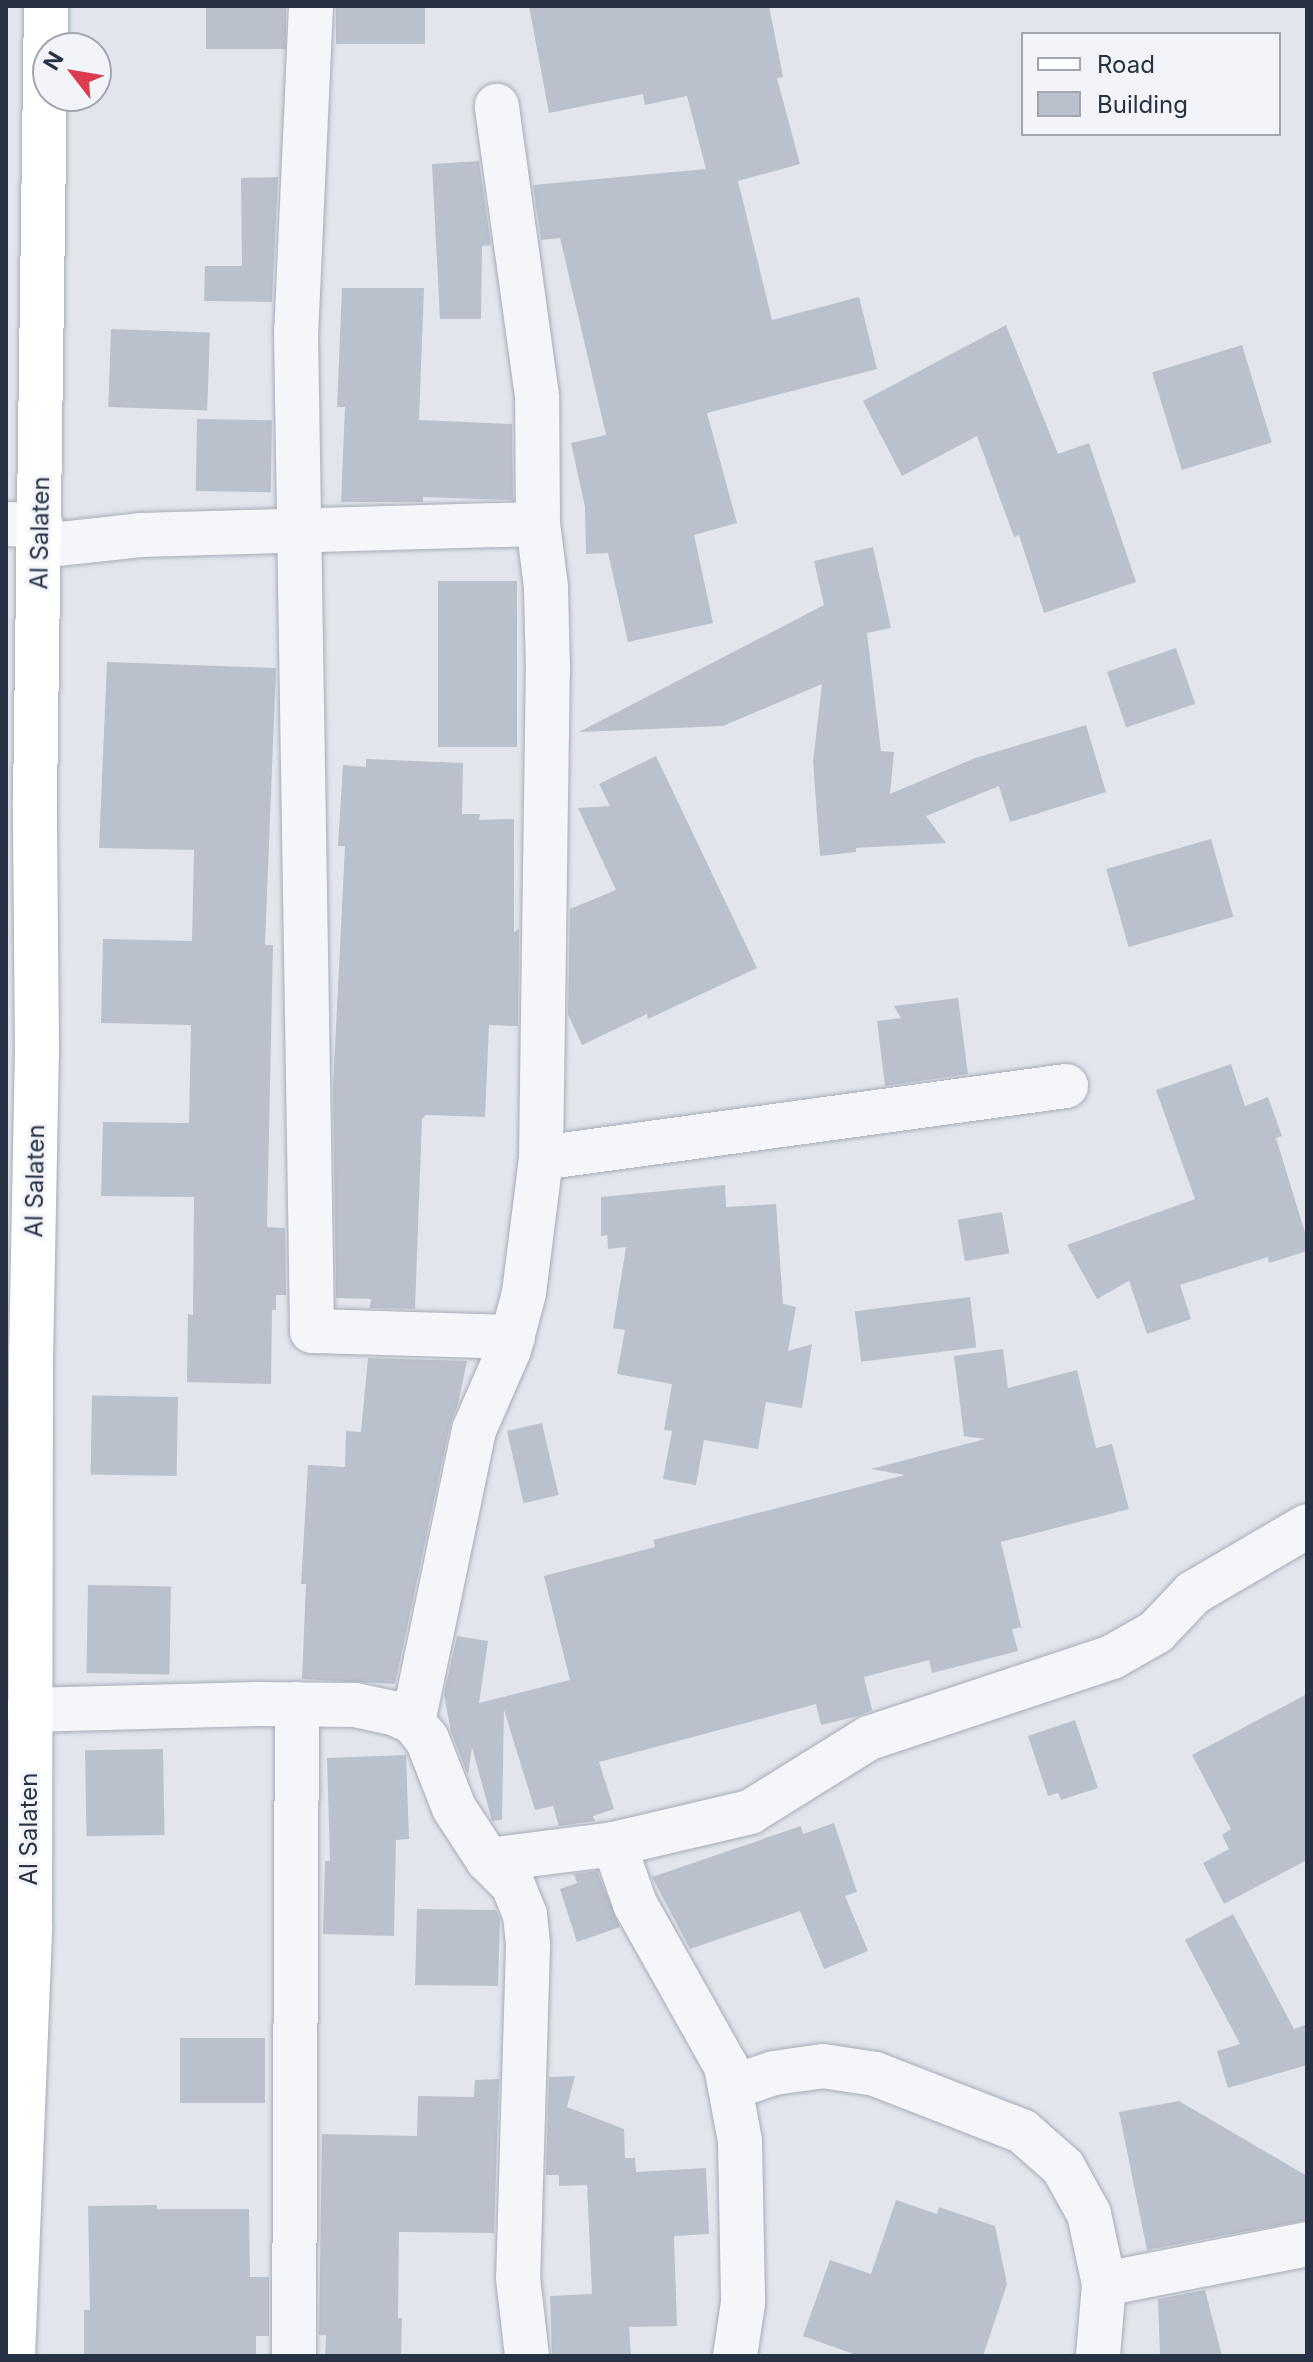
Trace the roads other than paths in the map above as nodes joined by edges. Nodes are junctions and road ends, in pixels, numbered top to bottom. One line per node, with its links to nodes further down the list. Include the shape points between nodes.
1 (46, 6): 6 (main road, Al Salaten)
2 (311, 6): 5 (street, via 296,331)
3 (497, 106): 4 (street, via 537,396)
4 (538, 524): 5 (street); 9 (street, via 548,671)
5 (298, 529): 6 (street, via 140,535); 10 (street, via 312,1331)
6 (29, 532): 7 (main road, Al Salaten)
7 (20, 801): 13 (main road, Al Salaten, via 37,1051)
8 (1066, 1086): 9 (street)
9 (541, 1158): 10 (street, via 524,1293)
10 (513, 1337): 14 (street, via 474,1430)
11 (1307, 1526): 15 (street, via 1193,1593 1156,1632 1112,1657 869,1738 750,1812)
12 (297, 1704): 13 (street); 14 (street, via 355,1705); 21 (street)
13 (28, 1710): 20 (main road, Al Salaten, via 30,1926)
14 (413, 1722): 16 (street, via 427,1739 454,1808)
15 (614, 1844): 16 (street); 17 (street, via 635,1904 697,2008 726,2066)
16 (488, 1860): 22 (street, via 513,1885 525,1915 528,1946 518,2278)
17 (730, 2088): 19 (street, via 774,2073 823,2066 875,2074 1022,2131 1063,2167 1089,2214); 23 (street, via 740,2141 743,2303)
18 (1307, 2244): 19 (street)
19 (1104, 2284): 24 (street)
20 (13, 2356)
21 (294, 2356)
22 (527, 2356)
23 (735, 2356)
24 (1098, 2356)

